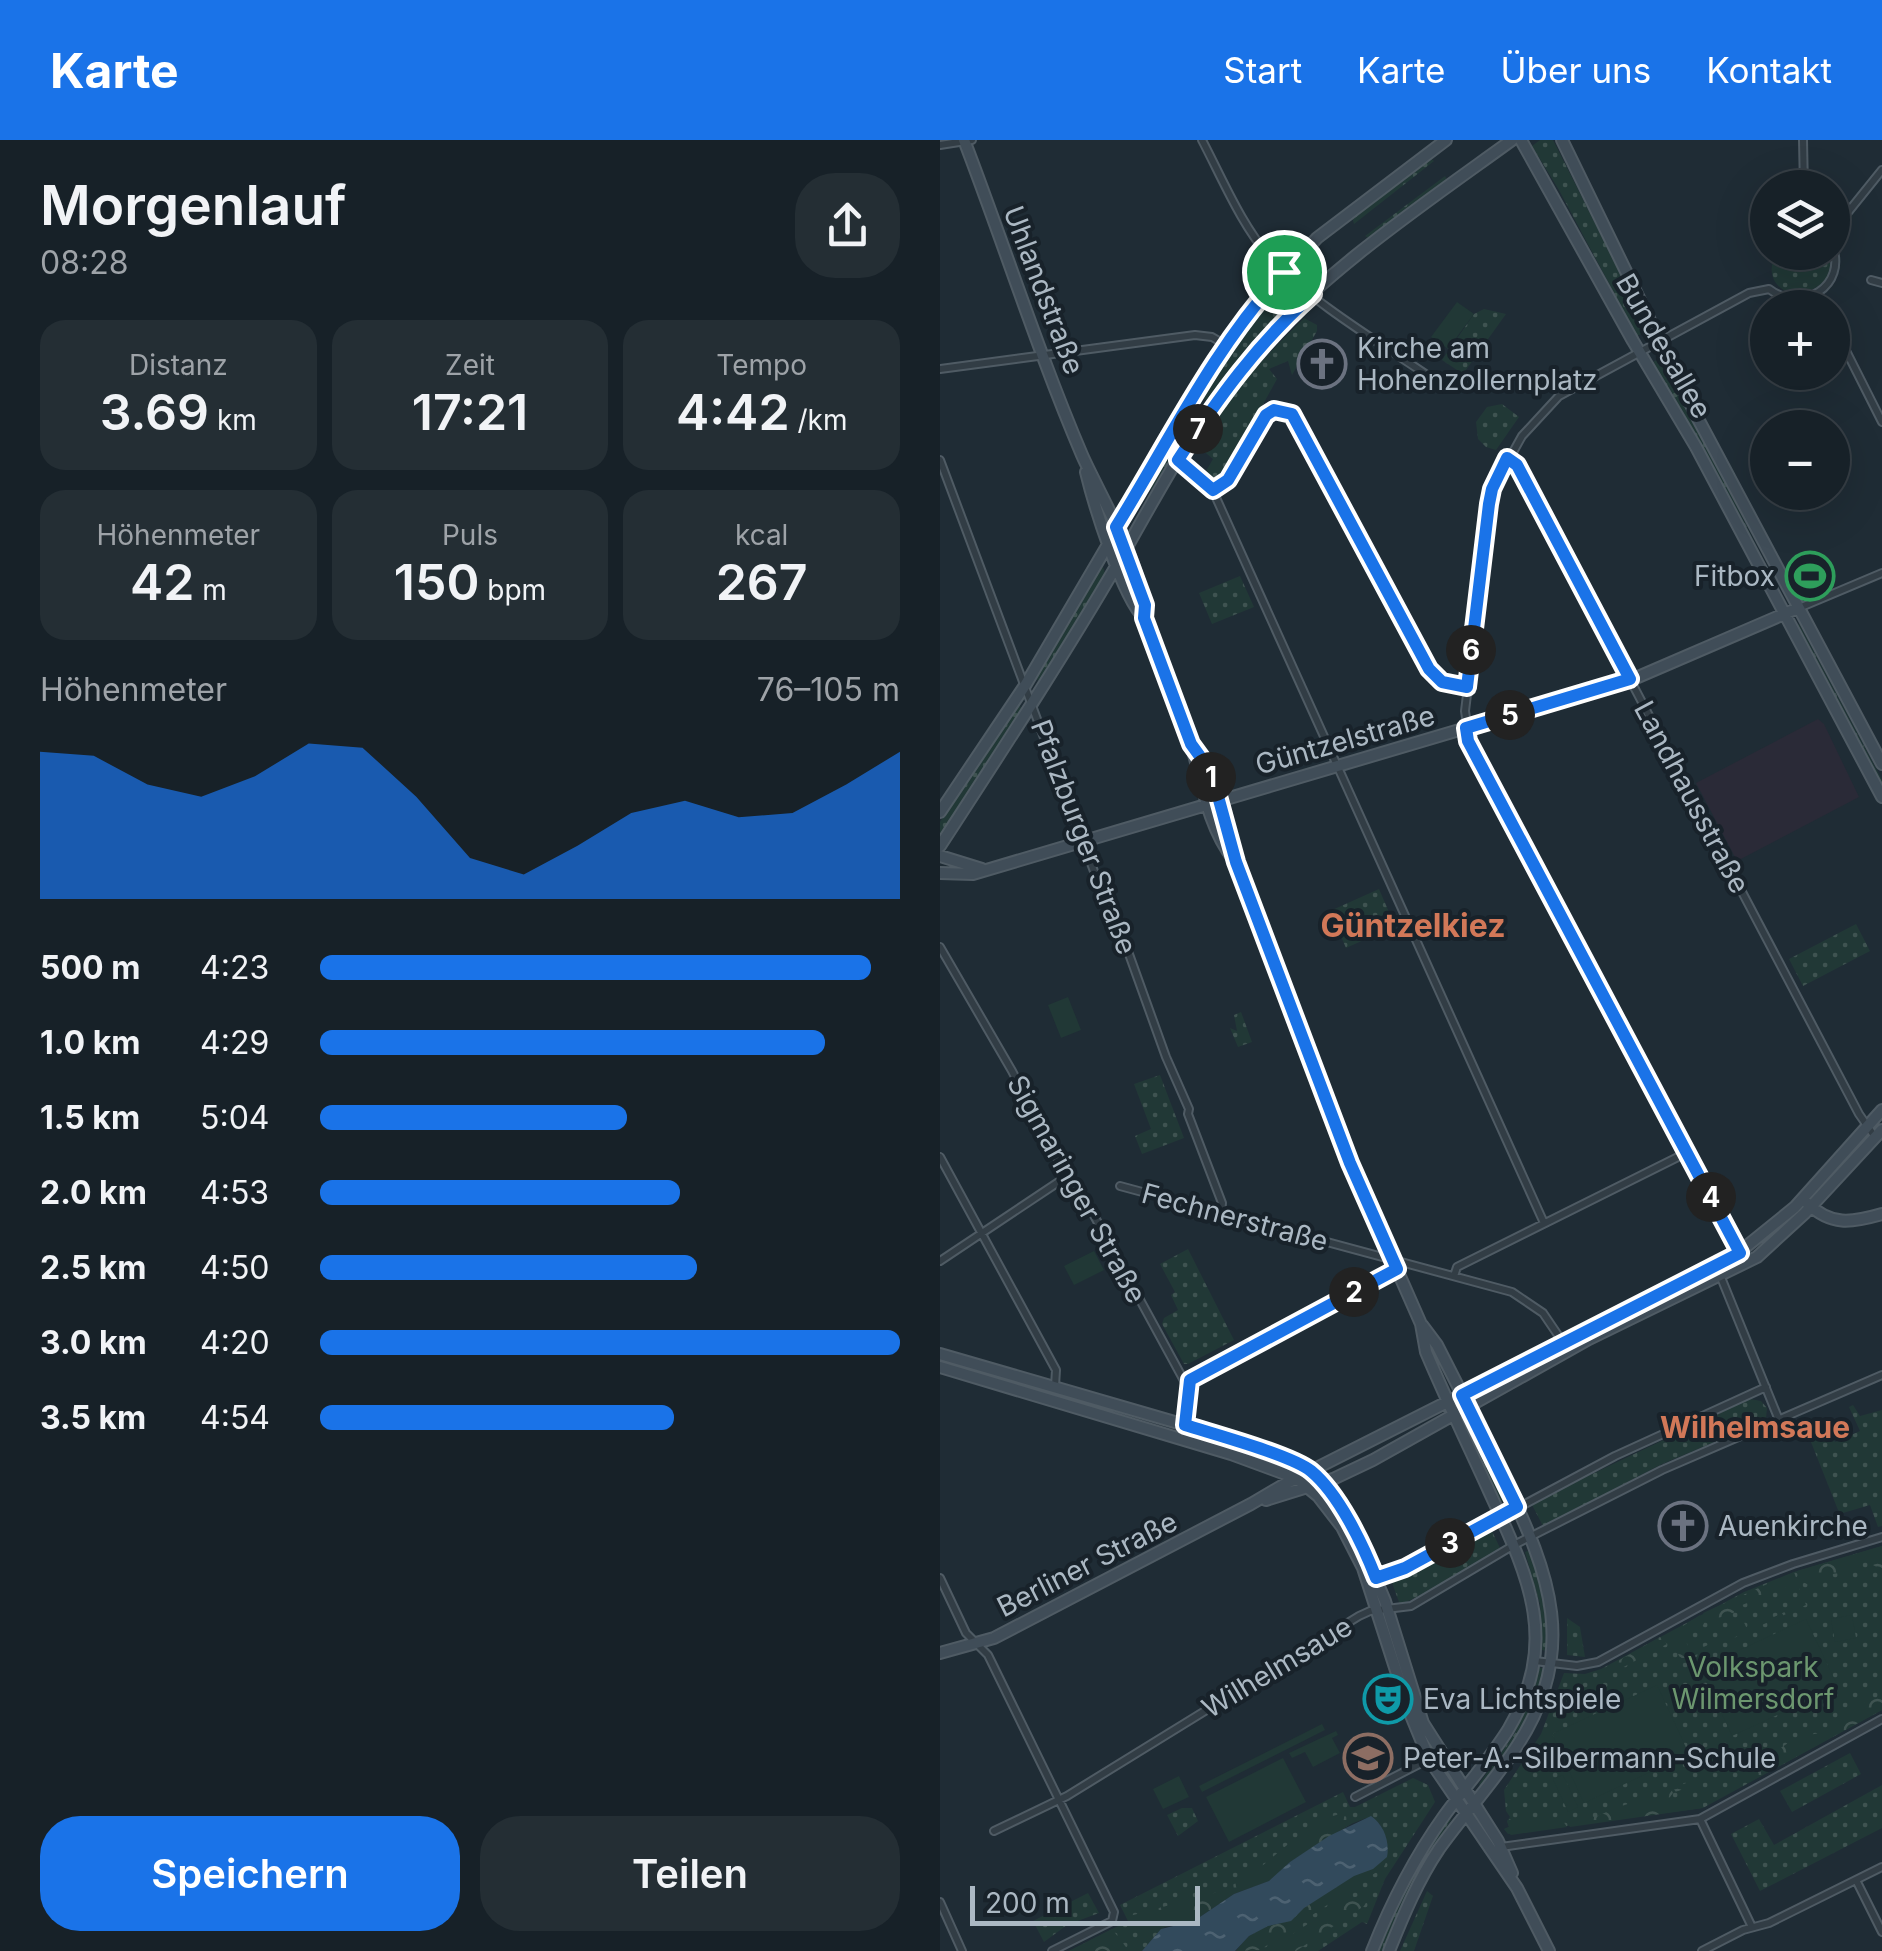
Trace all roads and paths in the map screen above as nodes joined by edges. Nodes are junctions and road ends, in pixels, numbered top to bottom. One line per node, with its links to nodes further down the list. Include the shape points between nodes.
1 (972, 140): 8 (street)
2 (1202, 140): 13 (street, via 1257,240)
3 (1446, 140): 13 (main road, via 1317,238)
4 (1512, 140): 17 (main road)
5 (1522, 140): 20 (main road, Bundesallee)
6 (1562, 140): 18 (main road, Bundesallee)
7 (1803, 140): 10 (street)
8 (964, 141): 9 (street); 21 (main road, Uhlandstraße)
9 (940, 145)
10 (1804, 170)
11 (1882, 170): 12 (street)
12 (1850, 210)
13 (1284, 272): 17 (street); 19 (main road)
14 (1871, 280): 15 (street)
15 (1882, 283)
16 (1750, 293): 18 (street)
17 (1313, 294): 24 (street); 29 (main road, via 1240,368)
18 (1661, 340): 20 (street); 35 (main road, Bundesallee)
19 (1226, 345): 21 (street, via 1195,336); 31 (main road)
20 (1640, 352): 27 (street, via 1559,396); 37 (main road, Bundesallee)
21 (1045, 357): 23 (street); 26 (main road, Uhlandstraße)
22 (1850, 359): 25 (street)
23 (940, 369)
24 (1443, 386)
25 (1882, 422)
26 (1082, 456): 31 (main road, Uhlandstraße); 32 (main road, Uhlandstraße)
27 (1507, 458): 41 (street, Landhausstraße, via 1517,465); 43 (street, via 1489,504)
28 (940, 460): 42 (street, Pfalzburger Straße)
29 (1178, 460): 30 (street); 33 (main road)
30 (1213, 490): 43 (street, via 1228,480 1266,415 1281,410 1294,417 1429,669 1442,682); 48 (street)
31 (1116, 527): 32 (main road); 33 (main road, Uhlandstraße)
32 (1110, 541): 34 (main road, Uhlandstraße); 42 (main road)
33 (1125, 549): 34 (main road); 40 (main road, Uhlandstraße)
34 (1118, 563): 40 (main road, Uhlandstraße); 44 (main road)
35 (1778, 570): 37 (main road); 38 (main road, Bundesallee)
36 (1882, 573): 38 (street, Güntzelstraße)
37 (1764, 577): 39 (main road, Bundesallee)
38 (1798, 608): 39 (main road, Güntzelstraße); 47 (main road, Bundesallee)
39 (1784, 614): 41 (main road, Güntzelstraße); 49 (main road, Bundesallee)
40 (1144, 618): 46 (main road, Uhlandstraße)
41 (1630, 679): 45 (main road, Güntzelstraße); 61 (street, Landhausstraße)
42 (1026, 684): 44 (street, Pfalzburger Straße); 52 (main road)
43 (1467, 687): 45 (street)
44 (1034, 704): 53 (street, Pfalzburger Straße); 54 (main road)
45 (1466, 728): 48 (main road, Güntzelstraße); 63 (street)
46 (1191, 744): 50 (main road, Uhlandstraße); 51 (main road, Uhlandstraße)
47 (1882, 764)
48 (1337, 766): 50 (main road, Güntzelstraße); 70 (street)
49 (1880, 796)
50 (1220, 800): 51 (main road, Güntzelstraße); 56 (main road, Uhlandstraße)
51 (1207, 804): 53 (main road, Güntzelstraße); 56 (main road, Uhlandstraße)
52 (940, 812)
53 (1085, 840): 57 (main road, Güntzelstraße); 68 (street, Pfalzburger Straße, via 1189,1109)
54 (940, 846)
55 (940, 856): 57 (main road)
56 (1236, 862): 74 (main road, Uhlandstraße, via 1350,1163)
57 (982, 869): 58 (main road, Güntzelstraße)
58 (940, 872)
59 (940, 947): 65 (street, Sigmaringer Straße)
60 (1882, 1110): 61 (main road, Berliner Straße)
61 (1867, 1126): 62 (street, Landhausstraße); 67 (main road, Berliner Straße)
62 (1878, 1133): 67 (main road, Berliner Straße)
63 (1688, 1152): 70 (street); 72 (street)
64 (940, 1158): 71 (street)
65 (1066, 1177): 71 (street); 82 (street, Sigmaringer Straße)
66 (1120, 1186): 68 (street, Fechnerstraße)
67 (1807, 1203): 69 (main road, via 1838,1222); 72 (main road, Berliner Straße); 76 (main road, Berliner Straße, via 1757,1257)
68 (1220, 1213): 74 (street, Fechnerstraße)
69 (1882, 1214)
70 (1544, 1224): 75 (street, via 1457,1268)
71 (982, 1232): 73 (street); 83 (street, via 1056,1370)
72 (1740, 1253): 78 (main road, Berliner Straße)
73 (940, 1261)
74 (1399, 1264): 75 (street, Fechnerstraße); 77 (main road, Uhlandstraße); 82 (street)
75 (1454, 1276): 78 (street, Fechnerstraße, via 1533,1304)
76 (1720, 1276): 84 (street); 87 (main road, Berliner Straße, via 1589,1338)
77 (1421, 1324): 85 (main road, Uhlandstraße); 86 (main road, Uhlandstraße)
78 (1562, 1341): 85 (main road, Berliner Straße)
79 (940, 1354): 83 (main road)
80 (940, 1366): 90 (main road)
81 (1882, 1375): 89 (street, Wilhelmsaue)
82 (1188, 1386): 90 (street)
83 (1054, 1387): 90 (main road)
84 (1766, 1387): 89 (street); 96 (street)
85 (1462, 1395): 86 (main road, Berliner Straße); 87 (main road, Uhlandstraße)
86 (1448, 1402): 88 (main road, Uhlandstraße); 91 (main road, Berliner Straße)
87 (1469, 1408): 88 (main road, Berliner Straße); 96 (main road, Uhlandstraße)
88 (1455, 1416): 93 (main road, Berliner Straße); 97 (main road, Uhlandstraße)
89 (1779, 1420): 98 (street, Wilhelmsaue)
90 (1183, 1431): 91 (main road); 92 (main road)
91 (1311, 1471): 92 (main road, Berliner Straße); 93 (main road)
92 (1296, 1478): 94 (main road); 95 (main road, Berliner Straße)
93 (1322, 1482): 94 (main road, Berliner Straße); 102 (main road)
94 (1308, 1487): 95 (main road, Berliner Straße); 103 (main road, via 1350,1542)
95 (1251, 1504): 104 (main road, Berliner Straße)
96 (1517, 1507): 97 (street); 98 (main road, Uhlandstraße)
97 (1500, 1515): 100 (main road, Uhlandstraße); 102 (street)
98 (1530, 1536): 100 (street, Wilhelmsaue); 107 (main road, Uhlandstraße, via 1552,1606)
99 (1882, 1537): 107 (street, via 1743,1584 1598,1662)
100 (1514, 1544): 103 (street, Wilhelmsaue, via 1411,1606); 106 (main road, Uhlandstraße, via 1536,1610)
101 (940, 1578): 104 (street)
102 (1376, 1578): 103 (main road)
103 (1383, 1610): 109 (main road, via 1404,1698); 110 (main road, via 1418,1711); 112 (street, Wilhelmsaue, via 1348,1622)
104 (977, 1644): 105 (main road, Berliner Straße); 112 (street, via 988,1654)
105 (940, 1653)
106 (1535, 1661): 107 (street); 110 (main road, Uhlandstraße, via 1512,1724)
107 (1552, 1663): 114 (main road, Uhlandstraße, via 1532,1722)
108 (1882, 1718): 115 (street)
109 (1429, 1759): 111 (street); 113 (main road)
110 (1464, 1790): 113 (main road, Uhlandstraße); 114 (main road)
111 (1355, 1798)
112 (1059, 1800): 116 (street, Wilhelmsaue); 125 (street, via 1114,1916)
113 (1456, 1800): 114 (main road); 126 (main road, Uhlandstraße, via 1402,1884)
114 (1470, 1809): 117 (main road); 120 (main road); 127 (main road, Uhlandstraße, via 1428,1866)
115 (1700, 1819): 117 (street); 122 (street)
116 (994, 1831)
117 (1500, 1847): 120 (main road)
118 (1882, 1867): 119 (street)
119 (1856, 1880): 122 (street); 123 (street)
120 (1517, 1888): 128 (main road)
121 (940, 1902): 124 (street)
122 (1752, 1927): 129 (street)
123 (1882, 1932)
124 (962, 1951)
125 (1052, 1951)
126 (1372, 1951)
127 (1388, 1951)
128 (1549, 1951)
129 (1702, 1951)

